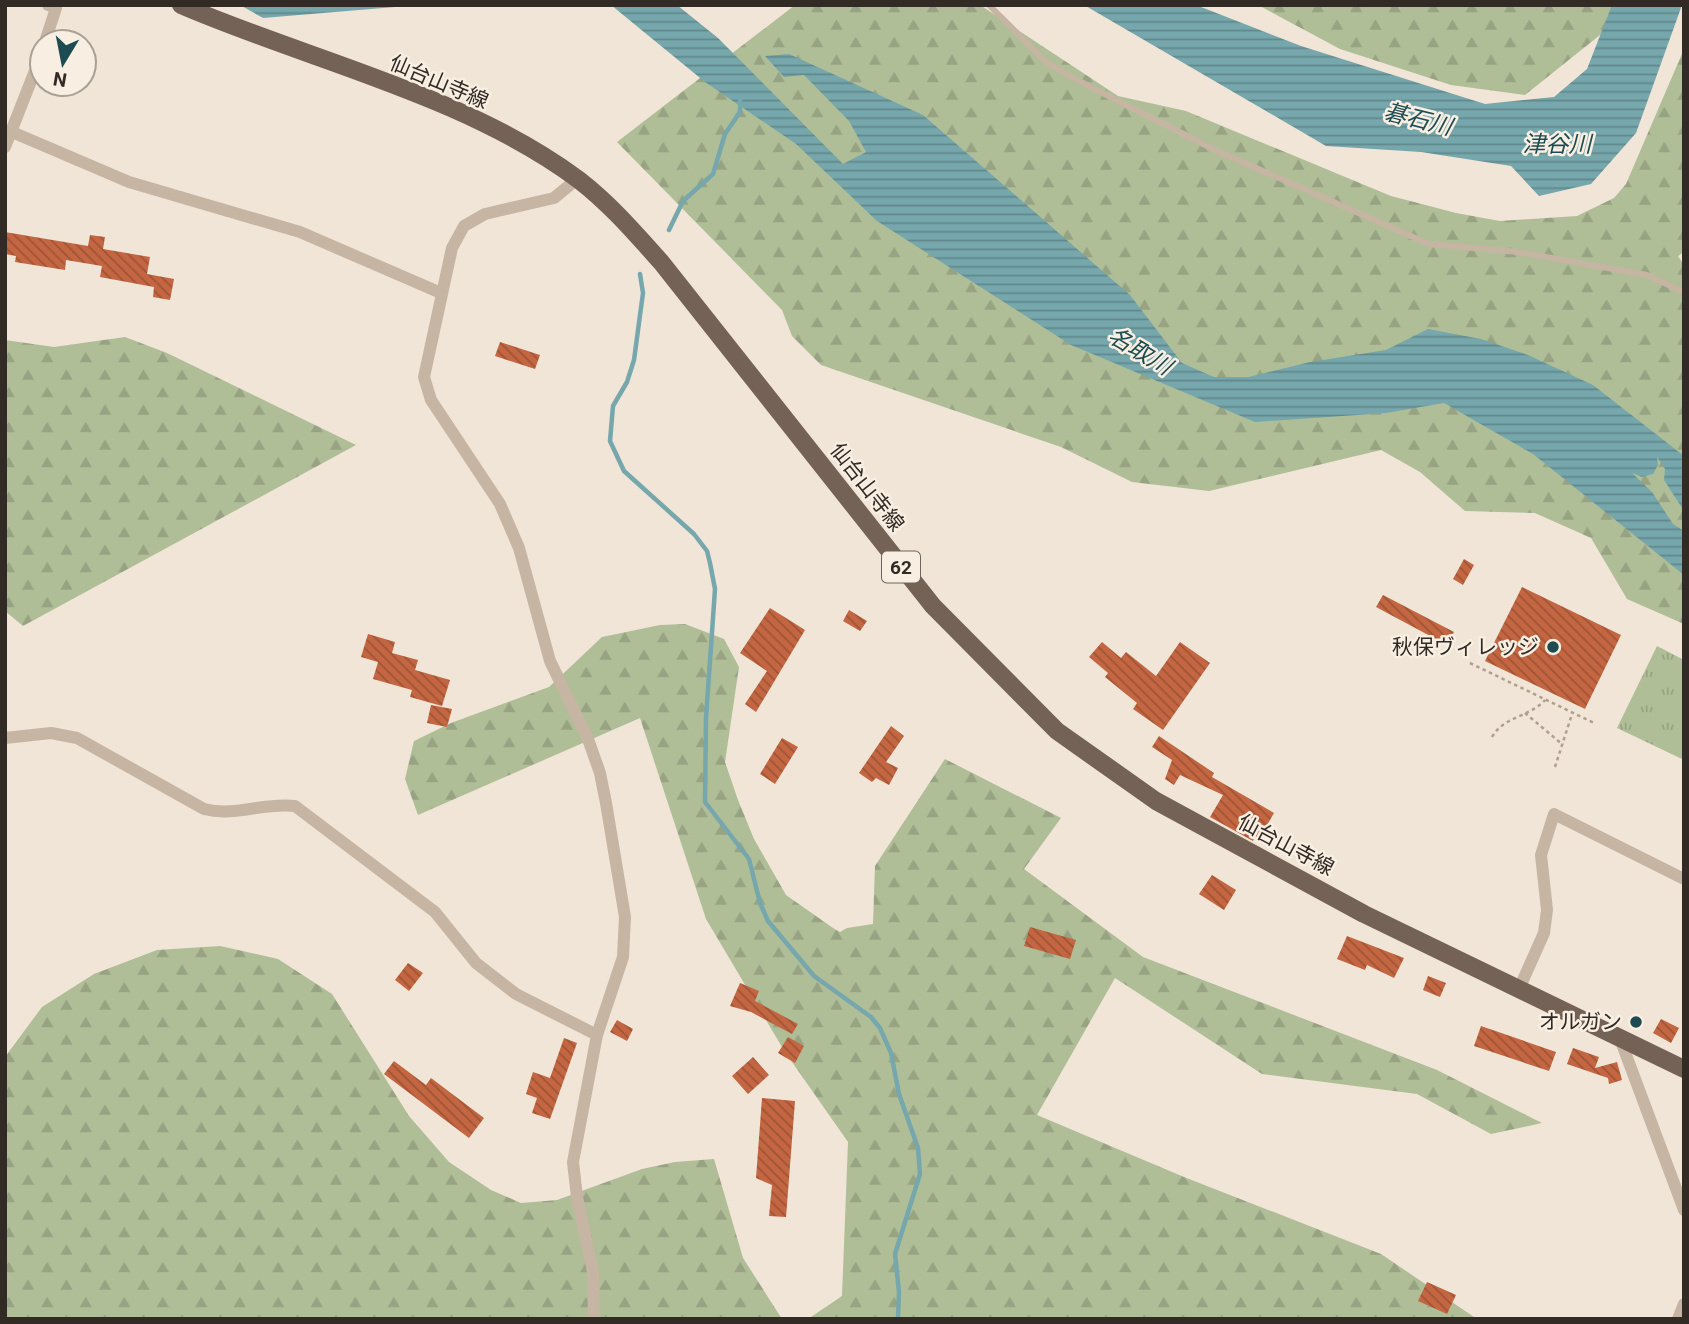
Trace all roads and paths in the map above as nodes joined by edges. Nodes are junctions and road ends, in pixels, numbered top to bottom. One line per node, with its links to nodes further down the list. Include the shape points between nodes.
1 (48, 5): 4 (street, via 56,8)
2 (181, 5): 8 (main road, 仙台山寺線 / 62, via 470,118)
3 (989, 5): 9 (lane, via 1047,63 1077,80 1213,149 1429,244 1518,252 1647,275)
4 (50, 28)
5 (28, 90): 6 (street)
6 (12, 132): 7 (street); 10 (street, via 130,182 300,232)
7 (5, 147)
8 (577, 179): 10 (street, via 554,198 485,214 464,226 452,248); 21 (main road, 仙台山寺線 / 62, via 618,213 661,262 933,606 1057,731 1156,801 1364,914)
9 (1684, 292)
10 (441, 293): 22 (street, via 424,377 431,400 500,504 519,548 550,661 600,773 625,917 623,957)
11 (1470, 663): 12 (path)
12 (1545, 699): 13 (path); 14 (path)
13 (1525, 713): 16 (path, via 1498,726); 18 (path)
14 (1572, 713): 15 (path); 18 (path)
15 (1594, 723)
16 (1492, 737)
17 (5, 738): 22 (street, via 51,733 77,738 215,812 295,806 435,912 476,963 516,994)
18 (1563, 745): 19 (path)
19 (1555, 767)
20 (1684, 879): 21 (street, via 1554,814 1541,855 1547,910 1544,933)
21 (1519, 989): 23 (main road, 仙台山寺線 / 62)
22 (597, 1035): 27 (street, via 573,1162 593,1272)
23 (1618, 1035): 24 (main road, 仙台山寺線 / 62); 25 (street)
24 (1684, 1069)
25 (1684, 1210)
26 (1684, 1304): 28 (street)
27 (594, 1319)
28 (1678, 1319)

